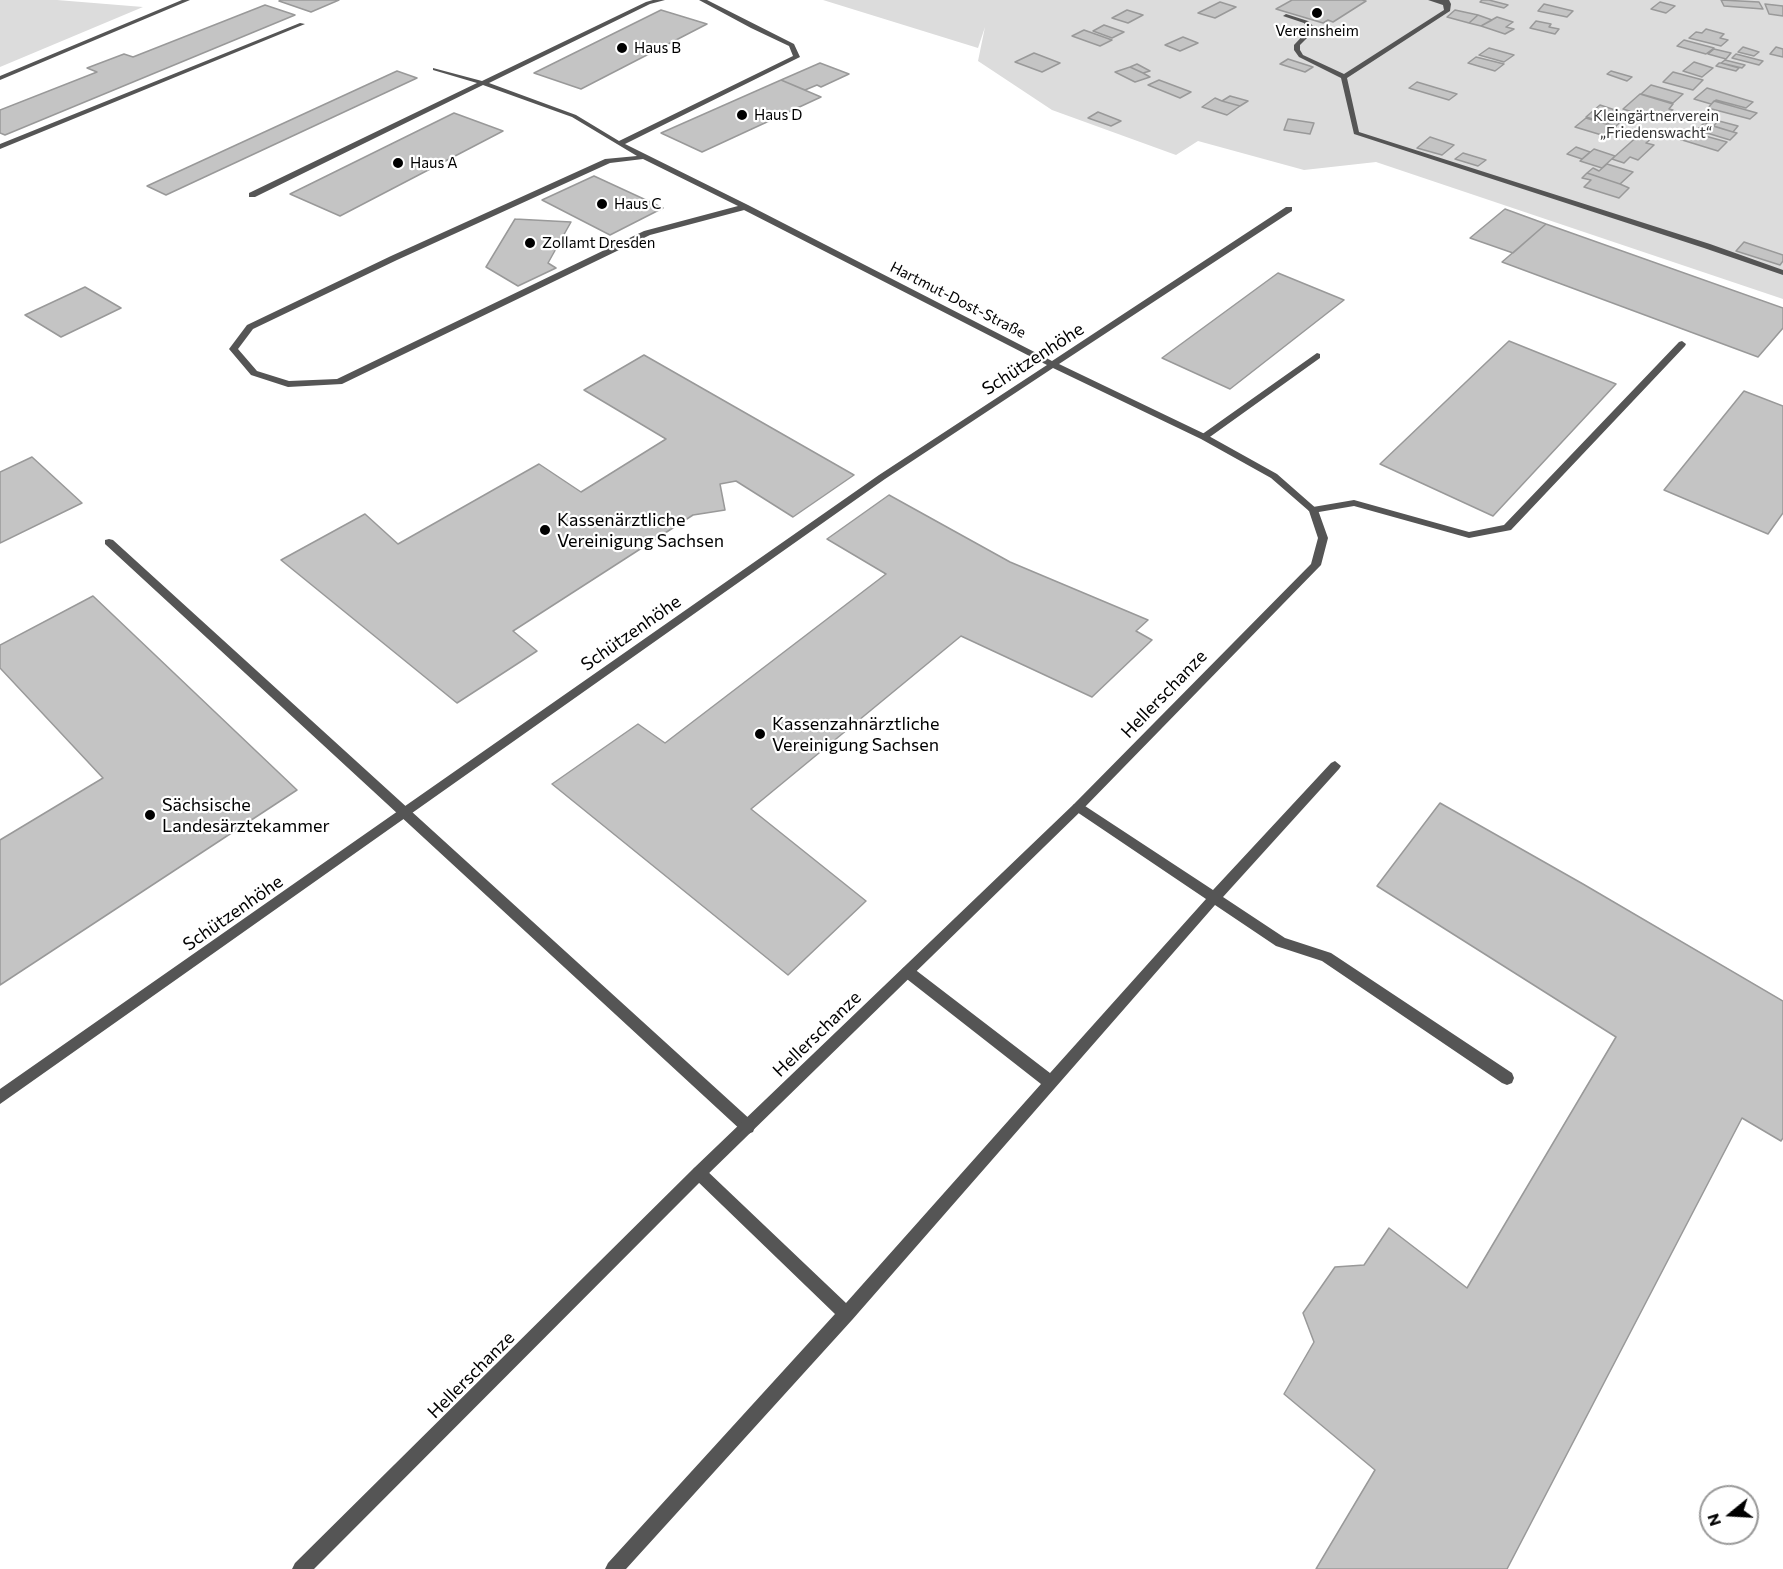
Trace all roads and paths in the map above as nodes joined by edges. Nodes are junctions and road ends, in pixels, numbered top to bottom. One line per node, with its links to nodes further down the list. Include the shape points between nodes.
1 (187, 0): 10 (street)
2 (662, 0): 11 (street, via 648,3)
3 (702, 0): 12 (street, via 792,45 797,57)
4 (1431, 0): 5 (street)
5 (1447, 2): 9 (street, via 1447,11)
6 (1286, 16): 9 (street, via 1313,28 1297,45 1301,56)
7 (302, 24): 13 (street)
8 (435, 69): 11 (street, Hartmut-Dost-Straße)
9 (1344, 77): 18 (street, via 1356,133)
10 (0, 78)
11 (483, 83): 12 (street, Hartmut-Dost-Straße, via 574,116); 15 (street)
12 (619, 144): 14 (street, Hartmut-Dost-Straße)
13 (0, 147)
14 (643, 157): 16 (street, Hartmut-Dost-Straße); 16 (street, via 608,161 385,263 250,327 233,349 254,373 288,384 339,382 647,232)
15 (252, 195)
16 (745, 207): 21 (street, Hartmut-Dost-Straße)
17 (1289, 209): 21 (street, Schützenhöhe)
18 (1783, 273)
19 (1682, 344): 23 (street, via 1507,528 1469,535 1354,503)
20 (1317, 356): 22 (street)
21 (1054, 365): 22 (street, Hartmut-Dost-Straße); 27 (street, Schützenhöhe, via 882,477)
22 (1204, 437): 23 (street, Hartmut-Dost-Straße, via 1274,476)
23 (1313, 510): 26 (street, Hellerschanze, via 1323,538 1316,565)
24 (109, 542): 27 (street)
25 (1335, 766): 28 (street)
26 (1078, 807): 28 (street); 29 (street, Hellerschanze)
27 (404, 813): 32 (street, Schützenhöhe); 33 (street)
28 (1214, 898): 30 (street, via 1281,942 1326,957); 31 (street)
29 (908, 972): 31 (street); 33 (street, Hellerschanze)
30 (1507, 1078)
31 (1052, 1083): 35 (street)
32 (0, 1097)
33 (748, 1127): 34 (street, Hellerschanze)
34 (699, 1173): 35 (street); 36 (street, Hellerschanze)
35 (846, 1314): 37 (street)
36 (301, 1569)
37 (614, 1569)

